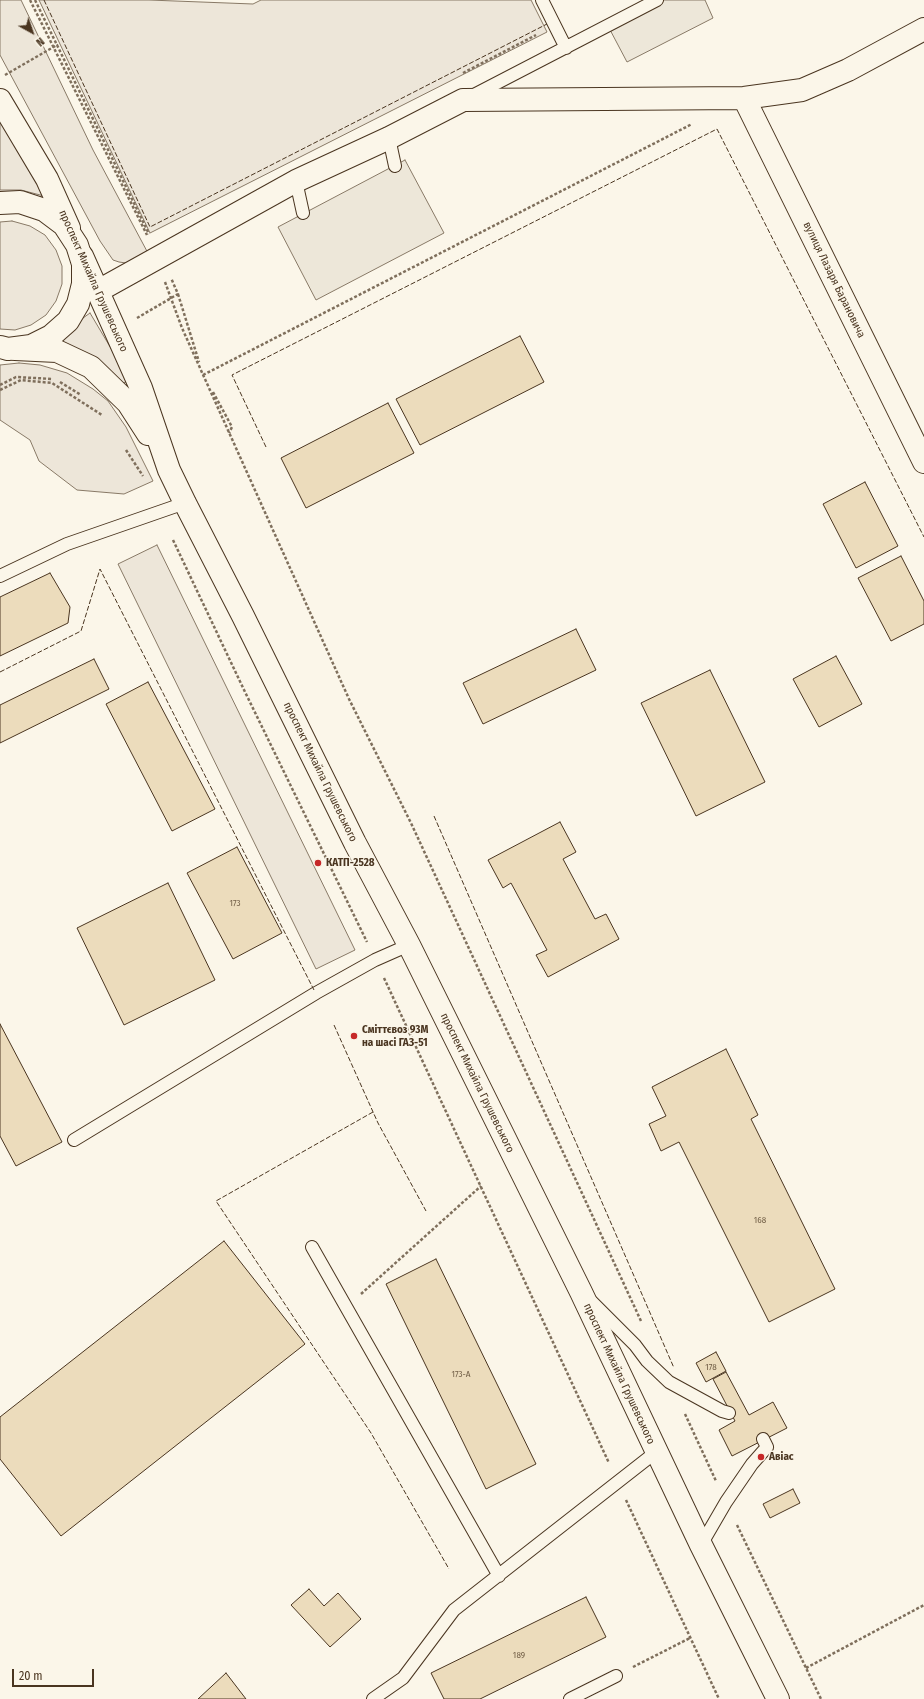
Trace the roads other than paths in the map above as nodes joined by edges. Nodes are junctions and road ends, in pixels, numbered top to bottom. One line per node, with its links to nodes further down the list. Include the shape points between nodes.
1 (542, 0): 4 (lane)
2 (657, 0): 4 (lane)
3 (924, 29): 5 (street, via 848,70 802,90)
4 (566, 48): 7 (lane)
5 (744, 98): 7 (street); 17 (street, вулиця Лазаря Барановича)
6 (0, 100): 13 (street, проспект Михайла Грушевського, via 47,179)
7 (463, 100): 8 (street)
8 (388, 138): 9 (lane); 10 (street)
9 (395, 166)
10 (296, 181): 12 (lane); 14 (street)
11 (0, 203): 13 (street, via 20,202 44,210 64,225)
12 (303, 213)
13 (77, 245): 14 (street, проспект Михайла Грушевського); 15 (street, via 83,264 83,284 78,304)
14 (98, 291): 15 (street); 18 (street, проспект Михайла Грушевського, via 141,388)
15 (68, 321): 16 (street, via 51,336 31,346)
16 (3, 349): 18 (street, проспект Михайла Грушевського, via 58,351 90,367 128,402)
17 (924, 462)
18 (169, 470): 19 (street, проспект Михайла Грушевського)
19 (185, 503): 20 (lane, via 66,544); 21 (street, проспект Михайла Грушевського)
20 (0, 576)
21 (408, 945): 22 (lane, via 316,993); 24 (street, проспект Михайла Грушевського)
22 (74, 1140)
23 (312, 1247): 29 (lane)
24 (581, 1292): 25 (lane, via 635,1344 669,1382); 27 (street, проспект Михайла Грушевського)
25 (729, 1413)
26 (763, 1439): 28 (lane, via 767,1447 726,1502)
27 (656, 1452): 28 (street, проспект Михайла Грушевського); 29 (lane)
28 (701, 1545): 33 (street, проспект Михайла Грушевського)
29 (499, 1576): 31 (lane, via 454,1610 403,1678)
30 (616, 1676): 32 (lane)
31 (373, 1699)
32 (570, 1699)
33 (778, 1699)

